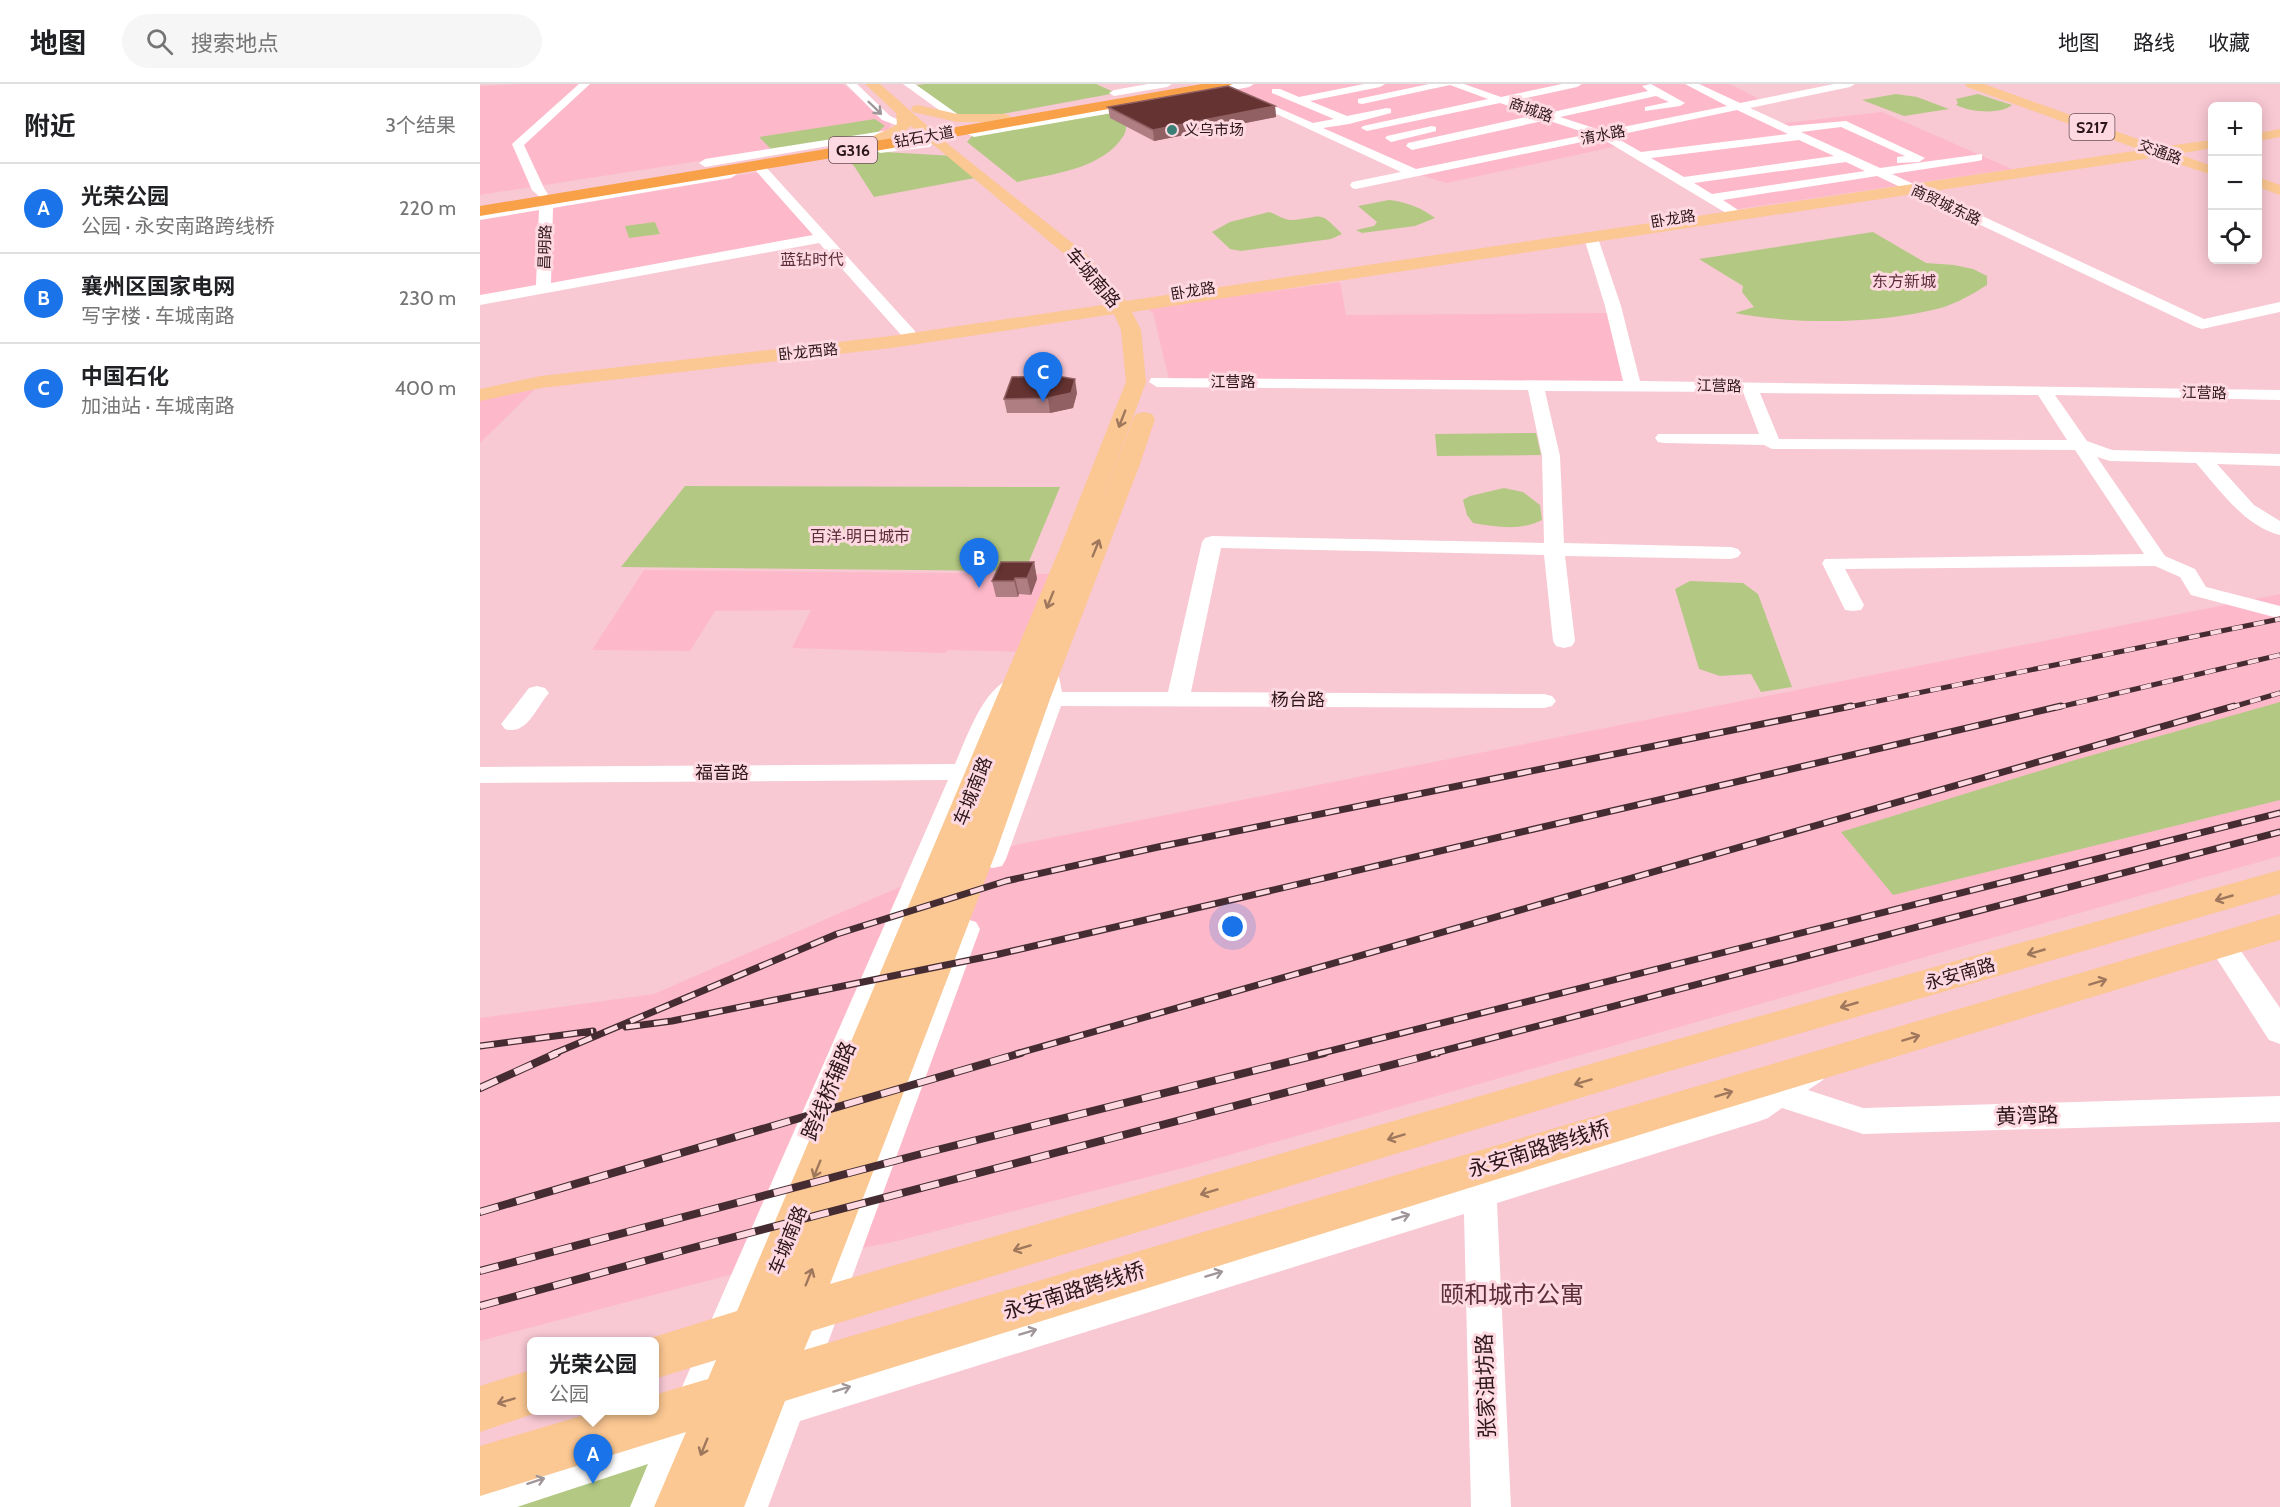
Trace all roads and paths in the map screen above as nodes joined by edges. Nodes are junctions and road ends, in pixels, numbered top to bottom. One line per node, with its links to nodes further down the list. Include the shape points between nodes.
1 (585, 84): 84 (street, via 518,144)
2 (851, 84): 47 (street, one-way to 47, via 886,118)
3 (872, 84): 47 (main road)
4 (889, 84): 47 (main road)
5 (925, 84): 16 (street)
6 (1167, 84): 23 (street)
7 (1249, 84): 18 (street)
8 (1381, 84): 24 (street)
9 (1445, 84): 29 (street)
10 (1577, 84): 22 (street)
11 (1643, 84): 21 (street)
12 (1690, 84): 26 (street, 商贸城东路)
13 (1850, 84): 26 (street, 淯水路)
14 (1972, 84): 60 (main road, 交通路 / S217)
15 (1987, 84): 60 (main road, 交通路 / S217)
16 (910, 85): 47 (street)
17 (1190, 85): 23 (highway, 钻石大道 / G316)
18 (1224, 86): 23 (highway, 钻石大道 / G316); 23 (street); 42 (street)
19 (1455, 90): 22 (street, 商城路)
20 (1276, 91): 24 (street)
21 (1657, 92): 25 (street); 30 (street)
22 (1499, 94): 28 (street, 商城路); 43 (street)
23 (1119, 98): 38 (highway, 钻石大道 / G316); 47 (street); 47 (street)
24 (1299, 100): 29 (street)
25 (1680, 103): 31 (street); 33 (street)
26 (1740, 107): 33 (street, 淯水路); 36 (street, 商贸城东路)
27 (1400, 108): 34 (street)
28 (1526, 108): 30 (street, 商城路); 32 (street)
29 (1320, 109): 34 (street)
30 (1548, 110): 40 (street, 商城路); 57 (street)
31 (1637, 112)
32 (1503, 113)
33 (1705, 114): 50 (street, 淯水路)
34 (1345, 120): 42 (street); 43 (street)
35 (1594, 120): 40 (street)
36 (1768, 120): 41 (street); 46 (street, 商贸城东路)
37 (1855, 120): 66 (street)
38 (1001, 121): 47 (highway, 钻石大道 / G316); 47 (main road)
39 (1447, 125): 54 (street)
40 (1573, 125): 45 (street); 50 (street, 商城路)
41 (1745, 125)
42 (1311, 127): 76 (street)
43 (1367, 128): 54 (street)
44 (2280, 129): 48 (main road)
45 (1551, 130)
46 (1787, 130): 51 (street, 商贸城东路); 71 (street, via 1842,123 1919,158)
47 (929, 131): 67 (highway, 钻石大道 / G316); 67 (street, via 898,146); 72 (street); 84 (highway, 钻石大道 / G316); 95 (main road, 车城南路, via 1080,258)
48 (2262, 131)
49 (2280, 133): 52 (main road)
50 (1603, 135): 62 (street, 商城路); 68 (street, 淯水路)
51 (1801, 136): 58 (street, 商贸城东路); 62 (street)
52 (2262, 136)
53 (1687, 137): 62 (street)
54 (1391, 138): 57 (street)
55 (2208, 140): 60 (main road, 卧龙路)
56 (2208, 144): 60 (main road, 卧龙路)
57 (1412, 146): 63 (street)
58 (1825, 147): 61 (street); 65 (street, 商贸城东路)
59 (1472, 148): 68 (street, via 1438,156)
60 (2161, 149): 69 (main road, 交通路 / S217); 74 (main road, 交通路 / S217); 80 (main road, 卧龙路)
61 (1802, 150)
62 (1635, 152): 73 (street, 商城路)
63 (1430, 153)
64 (1978, 157): 66 (street)
65 (1847, 158): 71 (street, 商贸城东路); 77 (street)
66 (1950, 161): 75 (street)
67 (759, 164): 72 (street); 84 (highway, 钻石大道 / G316); 91 (street)
68 (1458, 164): 76 (street, 淯水路)
69 (2208, 164)
70 (1685, 165): 73 (street)
71 (1862, 165): 75 (street, 商贸城东路)
72 (685, 166): 84 (street)
73 (1661, 168): 77 (street, 商城路)
74 (2208, 169)
75 (1878, 172): 80 (street, 商贸城东路); 85 (street)
76 (1414, 173): 79 (street, 淯水路)
77 (1683, 181): 85 (street, 商城路)
78 (2262, 183): 82 (main road)
79 (1356, 185)
80 (1909, 187): 89 (main road, 卧龙路); 92 (main road, 卧龙路); 96 (street, 商贸城东路, via 2202,324)
81 (2262, 188): 83 (main road)
82 (2280, 190)
83 (2280, 195)
84 (542, 198): 86 (street); 87 (highway, 钻石大道 / G316); 88 (highway, 钻石大道 / G316); 90 (street); 93 (street, 昌明路)
85 (1710, 198): 89 (street, 商城路)
86 (480, 199)
87 (480, 204)
88 (480, 210)
89 (1731, 210): 95 (main road, 卧龙路)
90 (480, 216)
91 (822, 238): 93 (street); 97 (street)
92 (1591, 238): 95 (main road, 卧龙路); 100 (street)
93 (543, 288): 94 (street)
94 (480, 300)
95 (1127, 304): 97 (main road, 卧龙西路); 98 (main road, 车城南路, via 1150,329); 104 (main road, 卧龙西路, via 891,342 541,382); 118 (main road, 车城南路, one-way to 118, via 1136,382)
96 (2280, 307)
97 (908, 333): 102 (main road, 卧龙西路, via 549,374)
98 (1157, 382): 99 (street, 江营路); 118 (main road, 车城南路, one-way to 98, via 1129,465)
99 (1535, 385): 100 (street, 江营路); 112 (street, via 1551,456)
100 (1633, 386): 101 (street, 江营路)
101 (1749, 387): 103 (street, 江营路); 107 (street)
102 (480, 389)
103 (2043, 390): 105 (street, 江营路); 108 (street)
104 (480, 395)
105 (2280, 395)
106 (1664, 438): 107 (street)
107 (1771, 440): 108 (street, via 1772,444)
108 (2080, 445): 109 (street, via 2110,455); 114 (street)
109 (2202, 458): 110 (street); 111 (street, via 2247,509)
110 (2280, 460)
111 (2280, 529)
112 (1554, 549): 113 (street); 117 (street); 120 (street, via 1212,542)
113 (1731, 553)
114 (2158, 560): 115 (street, via 1832,563); 116 (street, via 2188,573 2198,591)
115 (1853, 605)
116 (2274, 611)
117 (1564, 641)
118 (1039, 684): 120 (street, 杨台路); 123 (street, 跨线桥辅路, via 990,712); 137 (street); 143 (main road, 车城南路, one-way to 143); 144 (main road, 车城南路, one-way to 118, via 981,852)
119 (537, 693): 122 (street)
120 (1178, 699): 121 (street, 杨台路)
121 (1544, 701)
122 (513, 724)
123 (965, 772): 124 (street, 福音路); 139 (street, 跨线桥辅路)
124 (480, 775)
125 (2280, 882): 126 (main road, 永安南路, one-way to 126)
126 (2132, 925): 129 (main road); 135 (main road, 永安南路, one-way to 135, via 1640,1065)
127 (2280, 927): 128 (main road)
128 (2222, 945): 129 (main road); 130 (street)
129 (2171, 960): 131 (main road, one-way to 129)
130 (2280, 1032)
131 (1820, 1065): 132 (street); 140 (main road, 永安南路跨线桥, one-way to 131)
132 (1778, 1094): 133 (street, 黄湾路, via 1863,1121); 134 (street, via 1757,1109)
133 (2280, 1109)
134 (1480, 1192): 137 (street, one-way to 134); 146 (street, 张家油坊路)
135 (659, 1356)
136 (527, 1394): 138 (main road, one-way to 138)
137 (786, 1406): 145 (street)
138 (480, 1409)
139 (681, 1434): 141 (street, one-way to 139); 142 (street, 跨线桥辅路)
140 (480, 1471)
141 (480, 1499)
142 (650, 1507)
143 (679, 1507)
144 (719, 1507)
145 (748, 1507)
146 (1491, 1507)

